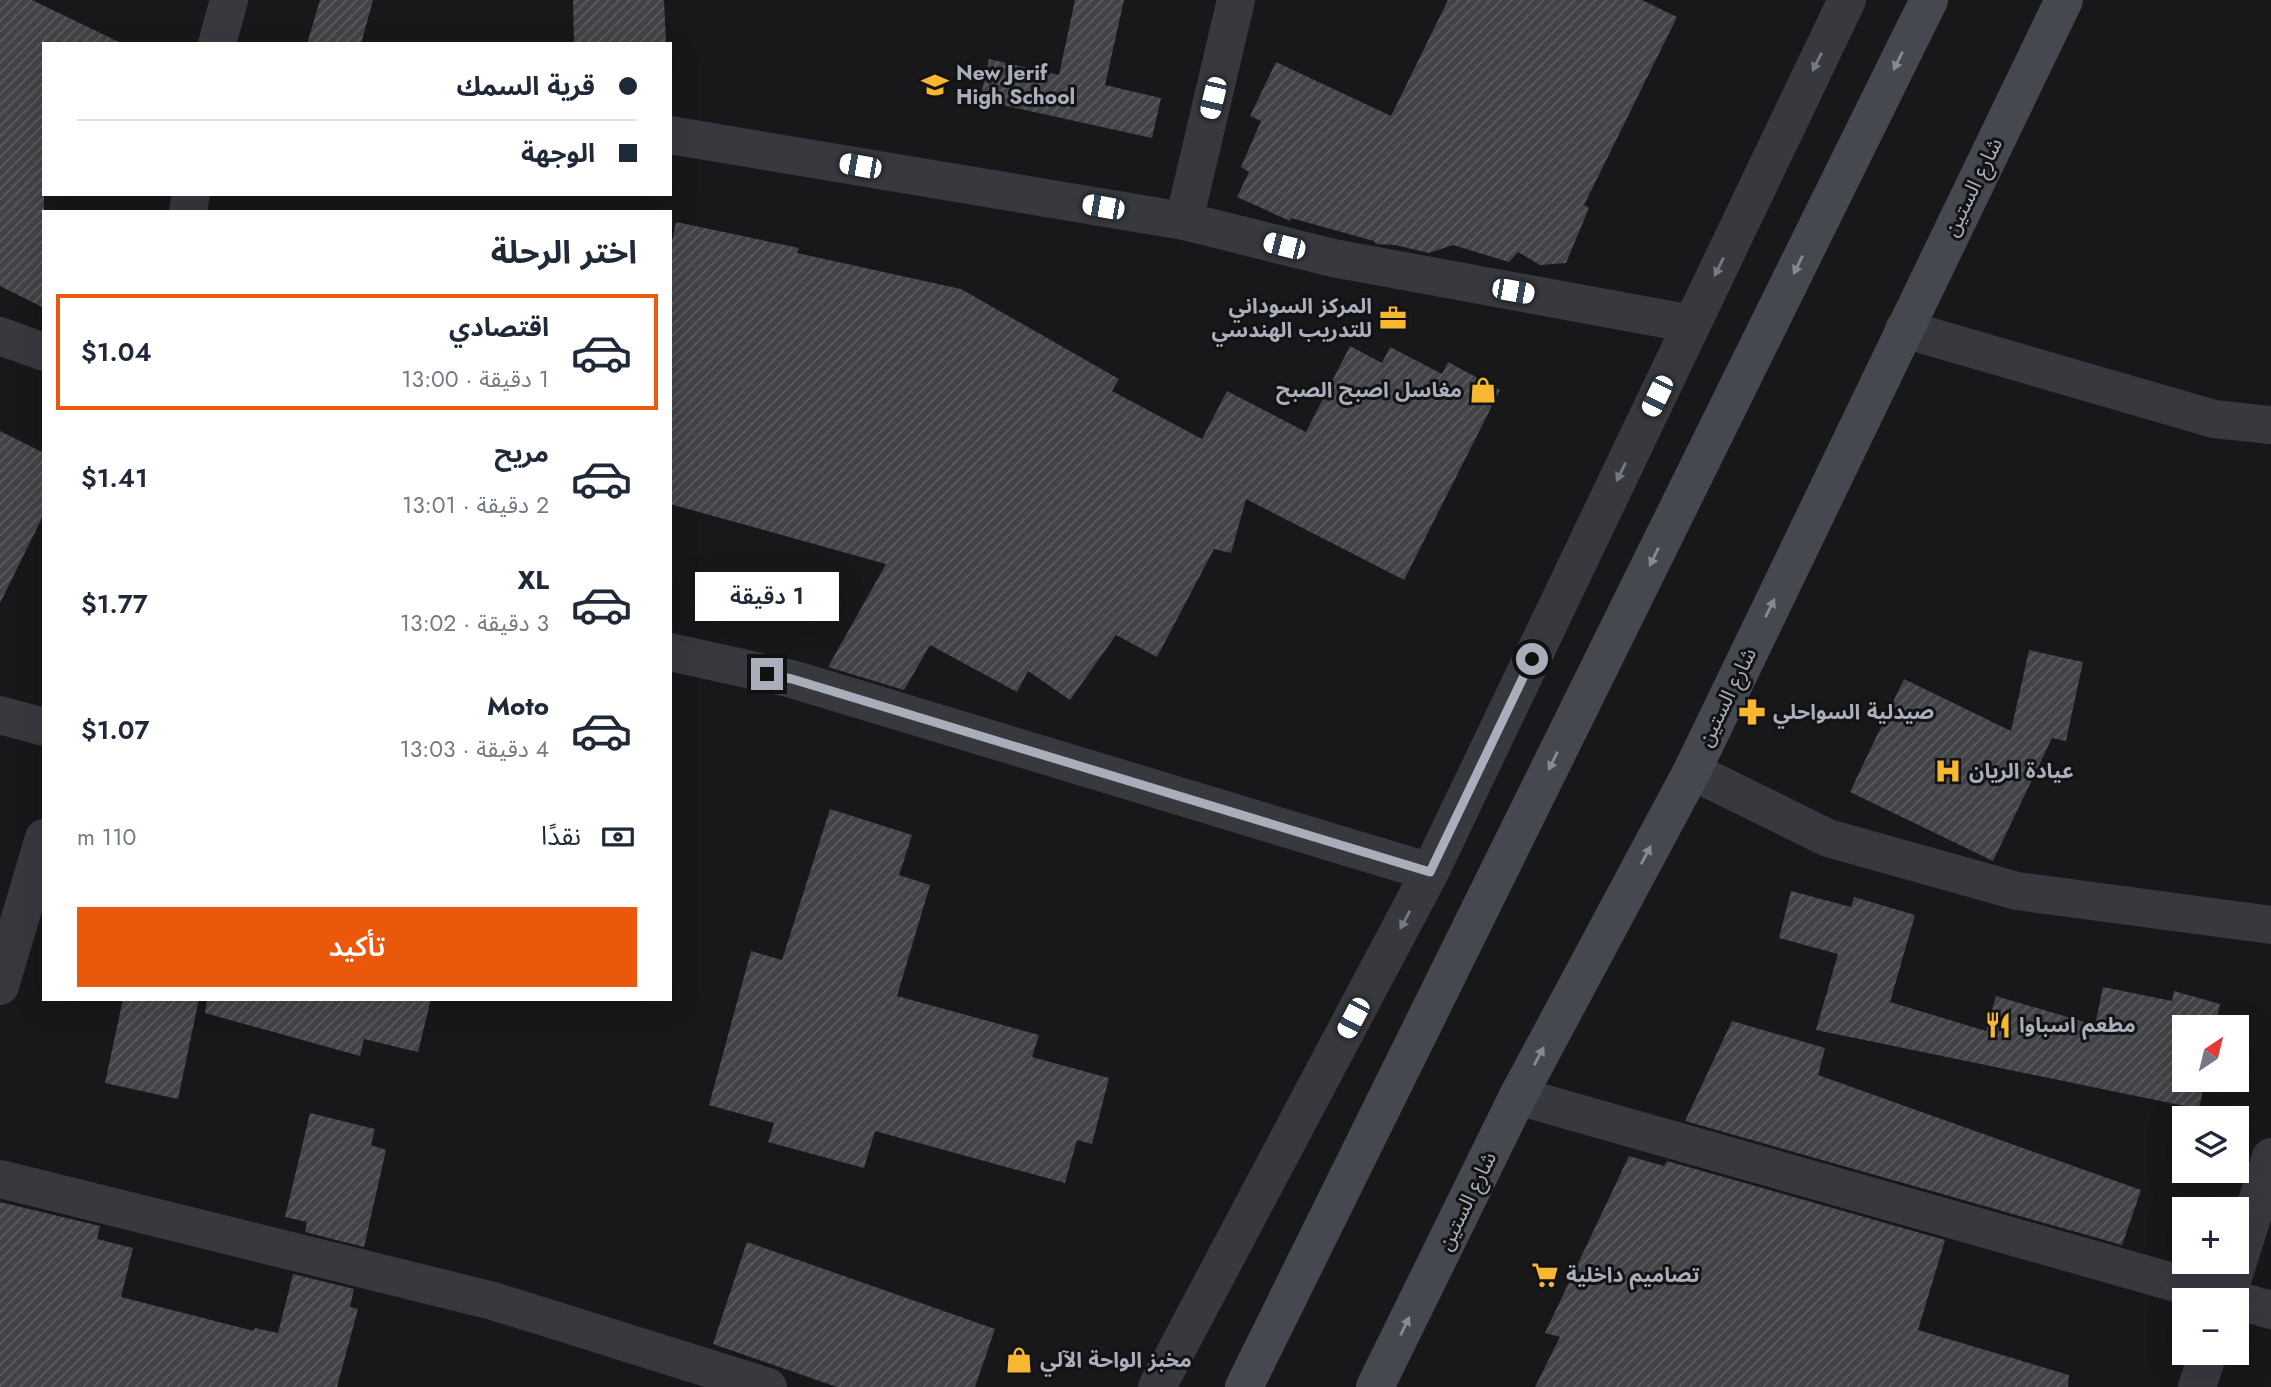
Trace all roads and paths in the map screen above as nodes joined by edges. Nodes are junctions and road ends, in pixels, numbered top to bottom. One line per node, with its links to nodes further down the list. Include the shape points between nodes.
1 (229, 0): 6 (street)
2 (1236, 0): 8 (street)
3 (1847, 0): 9 (street, one-way to 9)
4 (1929, 0): 32 (main road, one-way to 32)
5 (2064, 0): 10 (main road, شارع الستين)
6 (218, 42)
7 (672, 135): 8 (street)
8 (1184, 221): 9 (street, via 1333,258)
9 (1692, 324): 19 (street, one-way to 19)
10 (1905, 329): 13 (street, via 2214,419); 17 (main road, شارع الستين, one-way to 10)
11 (0, 336): 12 (street)
12 (42, 351)
13 (2271, 425)
14 (672, 652): 19 (street, via 792,679)
15 (0, 715): 16 (street)
16 (42, 726)
17 (1692, 771): 20 (street, via 1828,838 2017,891); 22 (main road, شارع الستين, one-way to 17)
18 (42, 845): 21 (street)
19 (1430, 872): 31 (street, one-way to 31)
20 (2271, 925)
21 (0, 986)
22 (1518, 1096): 25 (street); 33 (main road, شارع الستين, one-way to 22)
23 (2271, 1157): 26 (street)
24 (0, 1180): 30 (street, via 493,1301)
25 (2192, 1288)
26 (2230, 1288)
27 (2249, 1304): 28 (street)
28 (2271, 1310)
29 (2204, 1365): 34 (street)
30 (768, 1387)
31 (1157, 1387)
32 (1244, 1387)
33 (1376, 1387)
34 (2197, 1387)

